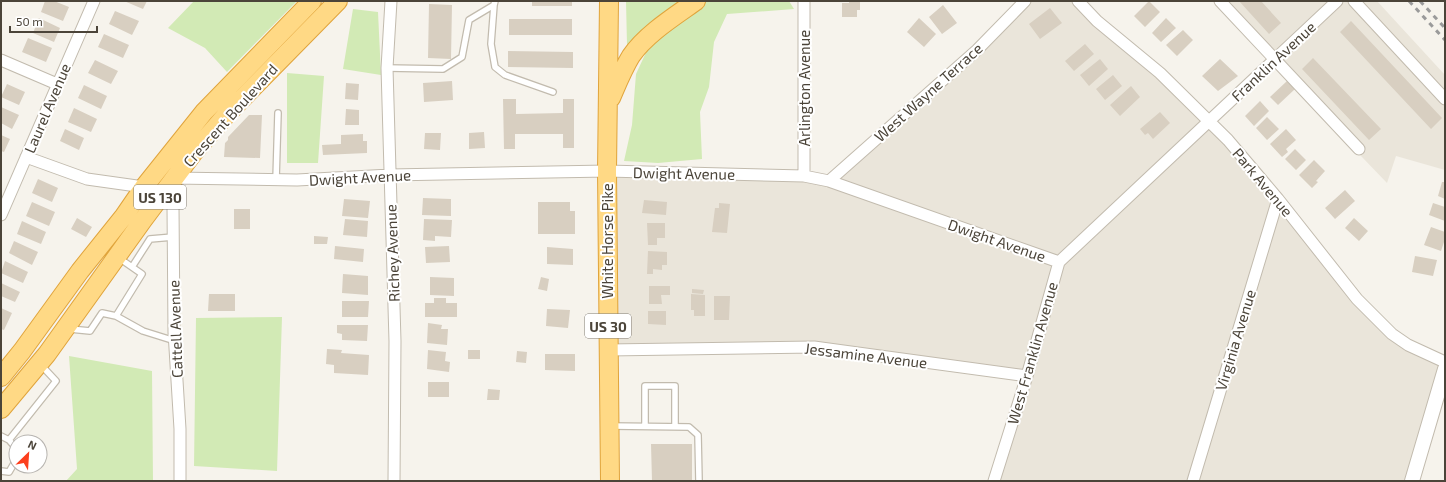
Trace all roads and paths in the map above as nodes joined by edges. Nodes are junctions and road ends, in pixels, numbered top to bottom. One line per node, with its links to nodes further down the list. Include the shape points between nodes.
1 (94, 1): 17 (street, Laurel Avenue)
2 (312, 1): 31 (highway, Crescent Boulevard / US 130, via 204,112)
3 (338, 1): 28 (highway, Crescent Boulevard / US 130, via 227,114)
4 (391, 1): 16 (street, Richey Avenue)
5 (608, 1): 20 (highway, White Horse Pike / US 30)
6 (696, 1): 20 (highway, via 639,46 625,67)
7 (804, 1): 27 (street, Arlington Avenue)
8 (1025, 1): 30 (street, West Wayne Terrace, via 977,50)
9 (1078, 1): 22 (street, Park Avenue, via 1160,73)
10 (1220, 1): 14 (street)
11 (1337, 1): 14 (street, Franklin Avenue)
12 (1354, 1): 19 (street)
13 (494, 3): 16 (lane, via 469,20 462,58 443,69); 18 (lane, via 491,44 495,67 505,75)
14 (1274, 59): 22 (street, Franklin Avenue); 23 (street)
15 (1, 60): 17 (street)
16 (387, 68): 26 (street, Richey Avenue)
17 (57, 84): 24 (street, Laurel Avenue)
18 (553, 92)
19 (1445, 99)
20 (608, 104): 25 (highway, White Horse Pike / US 30)
21 (278, 113): 29 (lane)
22 (1209, 121): 32 (street, Park Avenue); 36 (street, West Franklin Avenue)
23 (1359, 149)
24 (26, 157): 31 (street, via 87,179); 33 (street, Laurel Avenue)
25 (607, 171): 26 (street, Dwight Avenue); 27 (street, Dwight Avenue); 41 (highway, White Horse Pike / US 30)
26 (390, 175): 29 (street, Dwight Avenue); 53 (street, Richey Avenue, via 395,341)
27 (804, 176): 30 (street, Dwight Avenue)
28 (174, 178): 29 (street, Dwight Avenue); 34 (street, Cattell Avenue); 35 (highway, Crescent Boulevard / US 130)
29 (276, 180)
30 (829, 181): 36 (street, Dwight Avenue)
31 (144, 187): 46 (highway, Crescent Boulevard / US 130)
32 (1278, 199): 42 (street, Park Avenue, via 1357,299 1392,334 1408,345); 57 (street, Virginia Avenue)
33 (1, 215)
34 (173, 237): 37 (lane, via 150,239); 40 (street, Cattell Avenue)
35 (117, 256): 37 (lane); 39 (highway, Crescent Boulevard / US 130)
36 (1059, 262): 45 (street, West Franklin Avenue)
37 (132, 267): 38 (lane, via 142,274)
38 (116, 316): 39 (lane, via 102,313 90,331); 40 (lane, via 143,331)
39 (66, 328): 43 (highway, Crescent Boulevard / US 130)
40 (175, 342): 52 (street, Cattell Avenue)
41 (608, 350): 45 (street, Jessamine Avenue, via 814,347); 48 (highway, White Horse Pike / US 30)
42 (1445, 362)
43 (39, 363): 47 (highway, Crescent Boulevard / US 130); 51 (lane, via 56,381)
44 (1445, 369): 58 (street)
45 (1027, 376): 56 (street, West Franklin Avenue)
46 (1, 377)
47 (1, 409)
48 (609, 426): 49 (lane); 54 (highway, White Horse Pike / US 30)
49 (645, 426): 50 (lane); 50 (lane, via 645,386 675,386)
50 (675, 426): 55 (lane, via 689,426 698,435)
51 (14, 434)
52 (180, 481)
53 (394, 481)
54 (610, 481)
55 (699, 481)
56 (994, 481)
57 (1193, 481)
58 (1412, 481)

